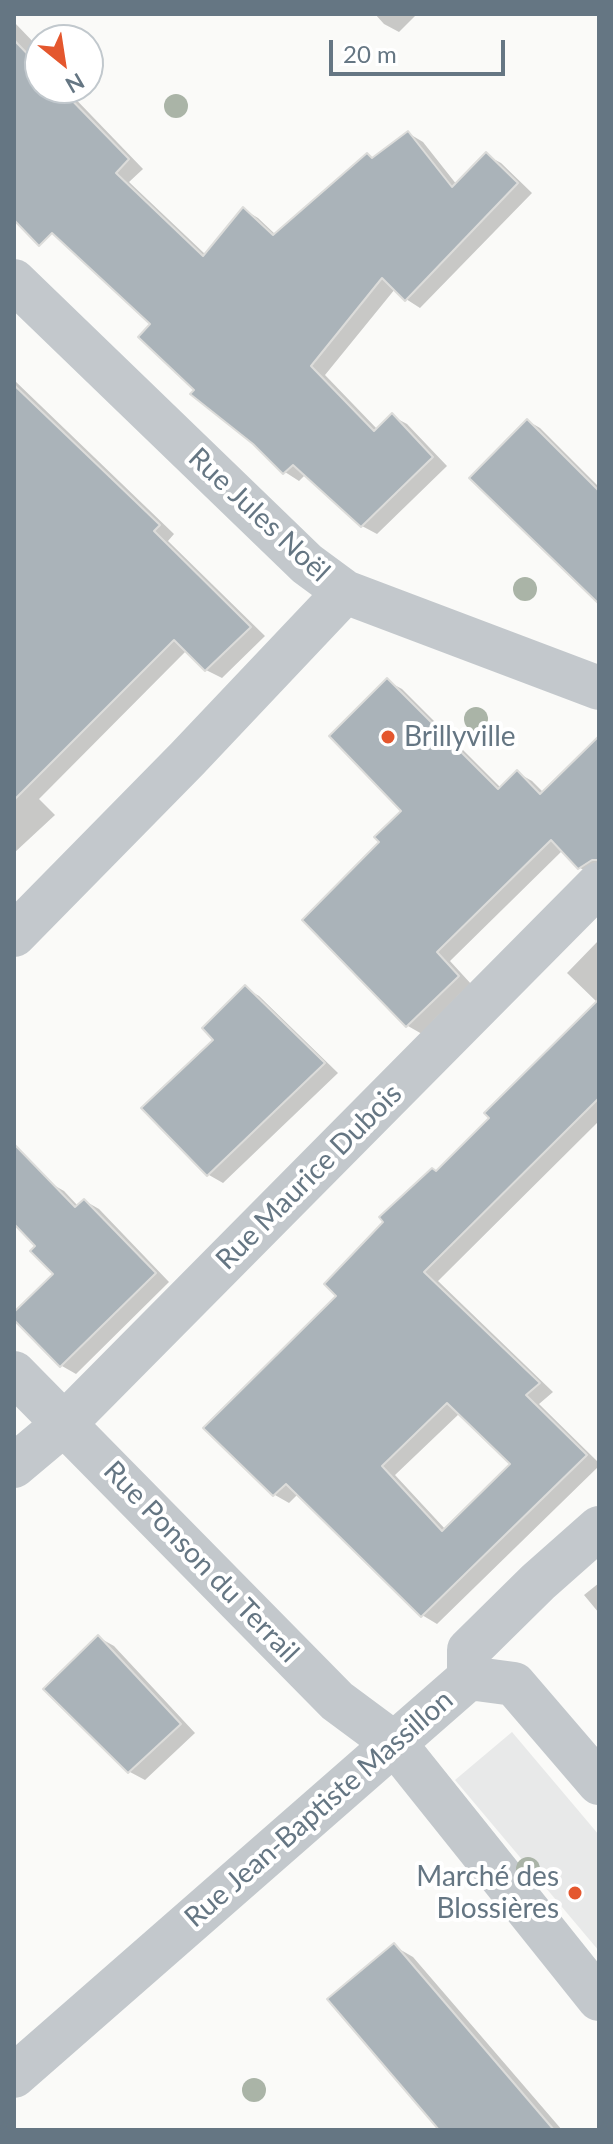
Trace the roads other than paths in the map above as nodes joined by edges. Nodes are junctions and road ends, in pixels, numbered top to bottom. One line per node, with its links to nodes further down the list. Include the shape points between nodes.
1 (14, 281): 2 (street, Rue Jules Noël, via 307,564)
2 (345, 592): 3 (street, Rue Jules Noël); 5 (street)
3 (599, 688)
4 (599, 884): 7 (street, Rue Maurice Dubois)
5 (14, 935)
6 (14, 1373): 7 (street, Rue Ponson du Terrail)
7 (64, 1424): 8 (street, Rue Maurice Dubois); 11 (street, Rue Ponson du Terrail, via 337,1701)
8 (14, 1466)
9 (599, 1528): 10 (street, Rue Jean-Baptiste Massillon, via 469,1650)
10 (469, 1678): 11 (street, Rue Jean-Baptiste Massillon); 12 (street, via 514,1684)
11 (395, 1744): 13 (street, Rue Ponson du Terrail); 14 (street, Rue Jean-Baptiste Massillon)
12 (599, 1783)
13 (599, 1999)
14 (14, 2076)

